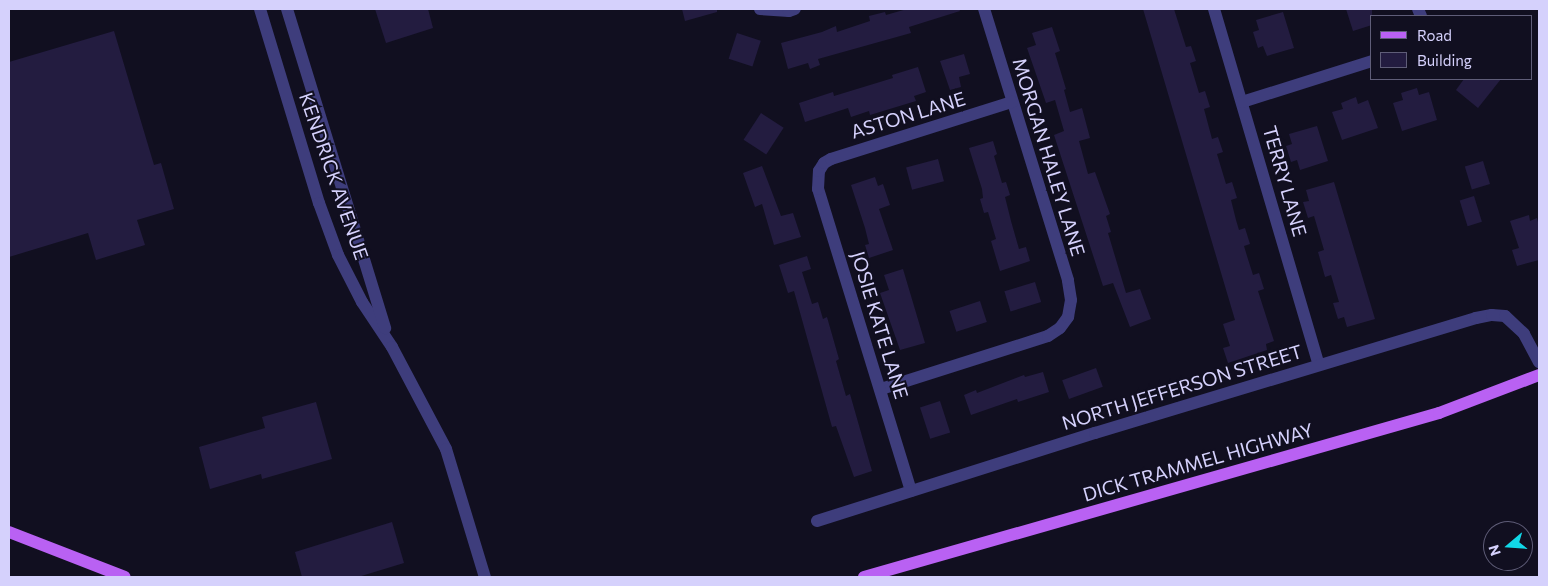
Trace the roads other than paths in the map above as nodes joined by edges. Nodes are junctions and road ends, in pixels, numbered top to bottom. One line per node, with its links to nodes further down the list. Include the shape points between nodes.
1 (260, 9): 11 (street, KENDRICK AVENUE, via 338,256 362,302)
2 (287, 9): 11 (street, KENDRICK AVENUE)
3 (760, 9): 4 (street)
4 (795, 9)
5 (984, 9): 8 (street, MORGAN HALEY LANE)
6 (1214, 9): 9 (street, TERRY LANE)
7 (1370, 63): 9 (street)
8 (1012, 102): 10 (street, ASTON LANE, via 831,159); 15 (street, MORGAN HALEY LANE, via 1068,280 1071,300 1068,317 1048,336)
9 (1242, 102): 13 (street, TERRY LANE)
10 (819, 171): 15 (street, JOSIE KATE LANE, via 818,188)
11 (392, 347): 20 (street, KENDRICK AVENUE, via 446,450)
12 (1539, 362): 13 (street, NORTH JEFFERSON STREET, via 1514,323 1505,316 1492,315)
13 (1319, 365): 16 (street, NORTH JEFFERSON STREET)
14 (1539, 375): 21 (main road, DICK TRAMMEL HIGHWAY, via 1439,412)
15 (881, 389): 16 (street, JOSIE KATE LANE)
16 (911, 491): 17 (street, NORTH JEFFERSON STREET)
17 (817, 521)
18 (9, 532): 19 (main road)
19 (125, 577)
20 (485, 577)
21 (864, 577)

